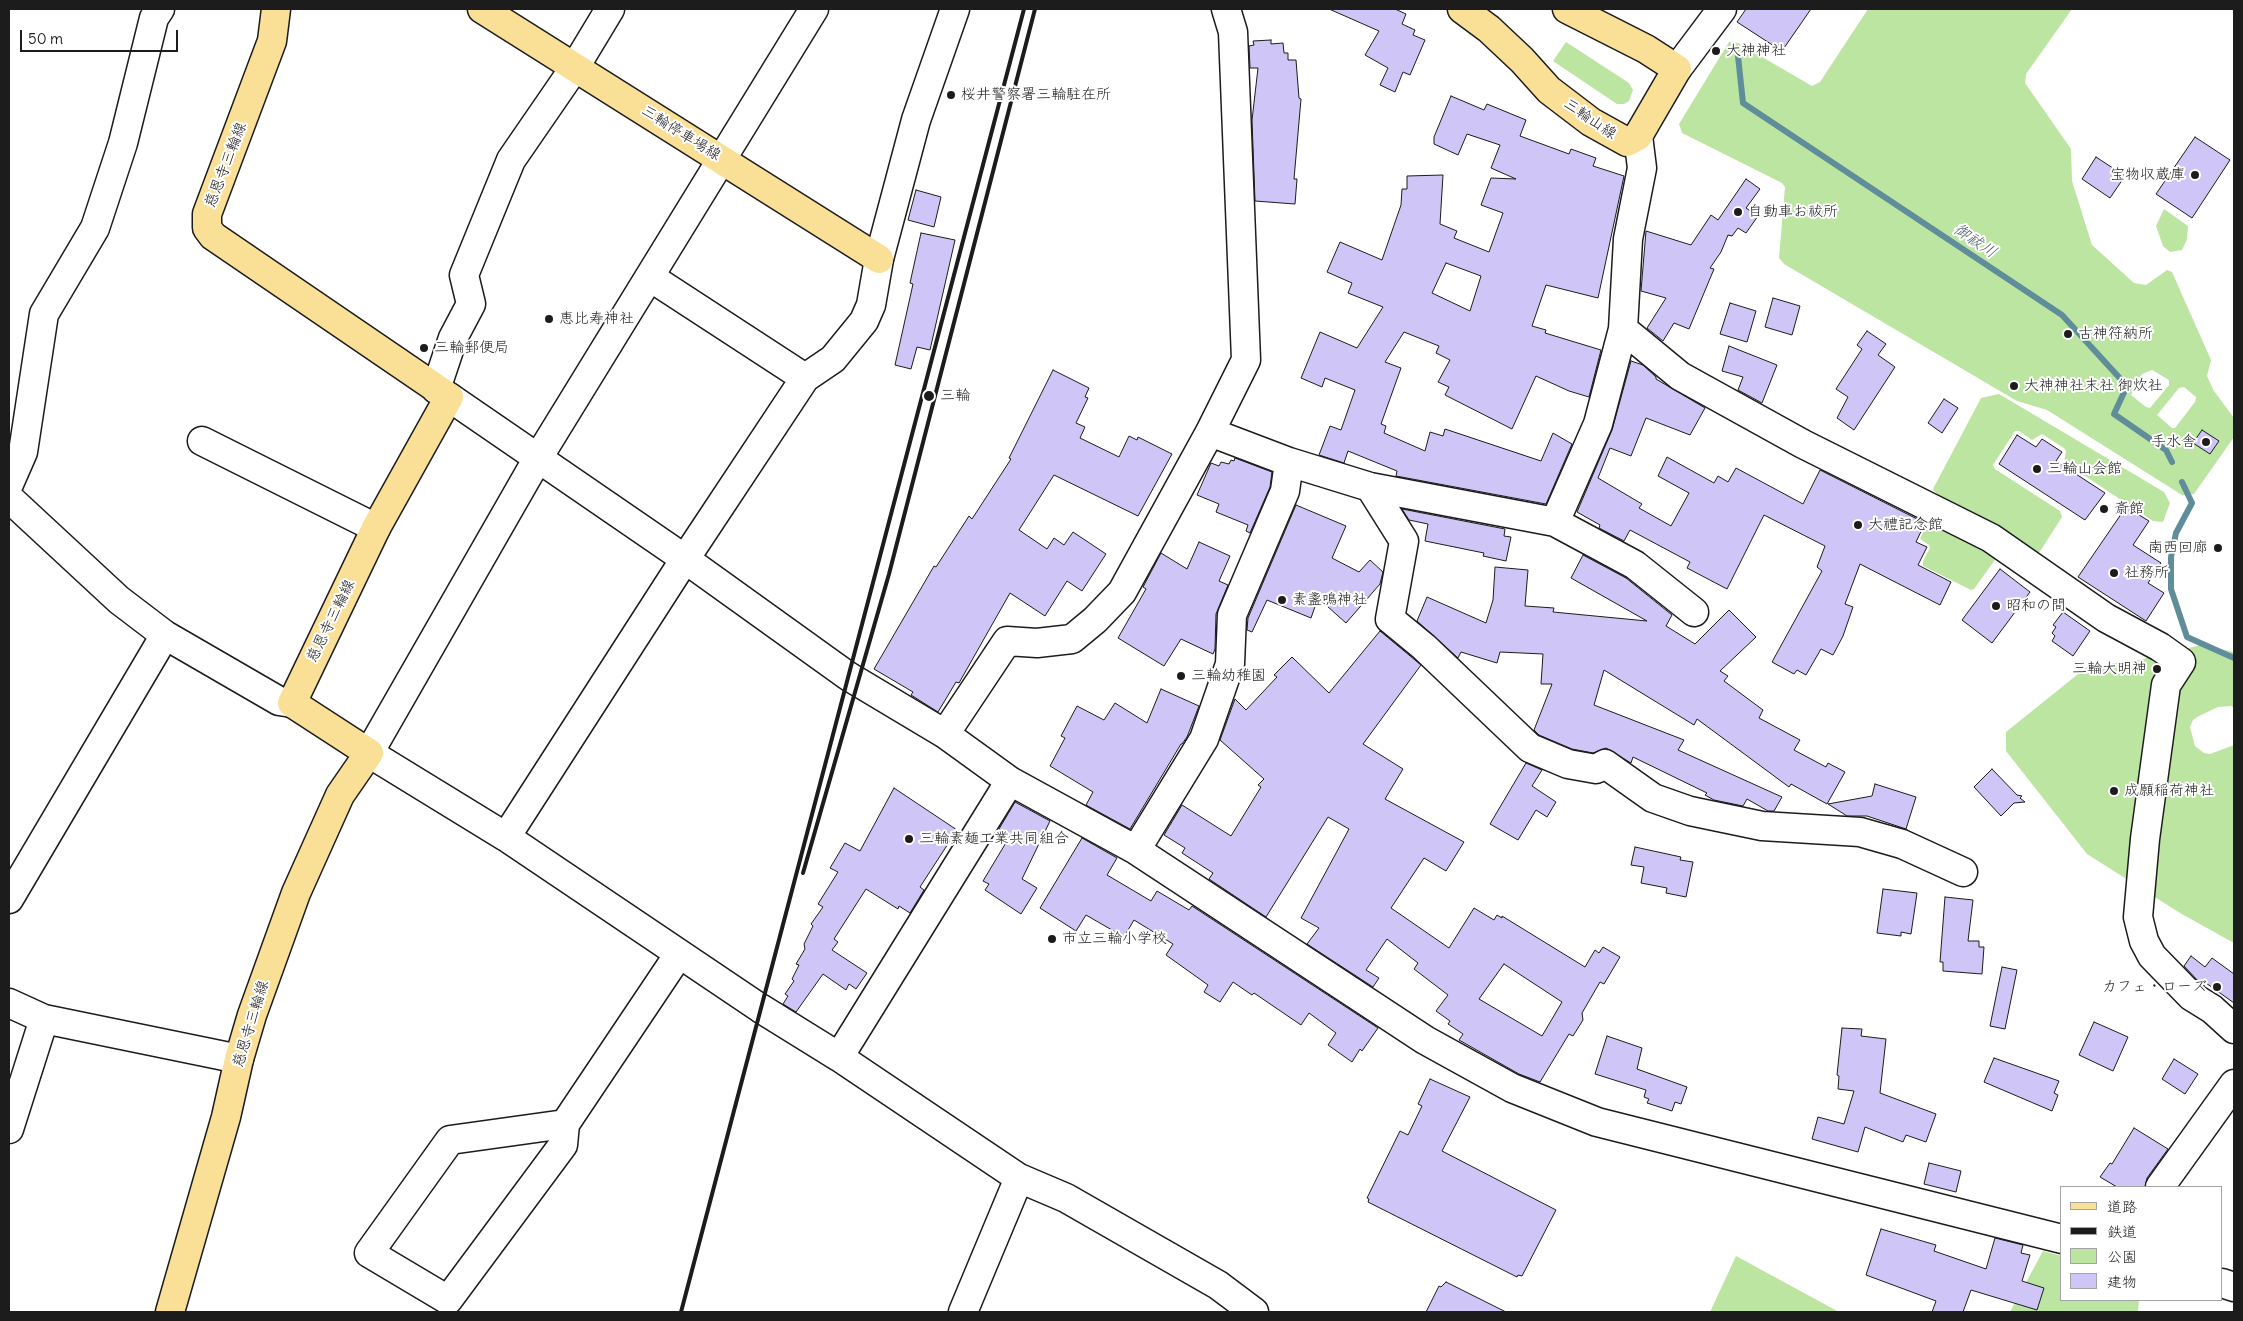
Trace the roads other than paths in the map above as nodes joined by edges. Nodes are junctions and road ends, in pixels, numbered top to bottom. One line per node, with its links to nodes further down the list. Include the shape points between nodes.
1 (160, 9): 24 (street, via 154,18 123,143 95,228 44,314 23,452)
2 (276, 9): 19 (main road, 慈恩寺三輪線, via 272,41 207,214 207,228 213,236)
3 (482, 9): 11 (main road, 三輪停車場線)
4 (610, 9): 11 (street)
5 (814, 9): 14 (street)
6 (955, 9): 15 (street, via 916,120)
7 (1226, 9): 20 (street, via 1232,32 1246,360)
8 (1462, 9): 13 (main road, 三輪山線, via 1489,29 1549,90 1591,122 1627,142)
9 (1567, 9): 12 (main road)
10 (1722, 9): 12 (street)
11 (575, 67): 14 (main road, 三輪停車場線); 19 (street, via 511,160 485,219 464,275 472,304 453,338)
12 (1677, 69): 13 (main road, 三輪山線)
13 (1638, 136): 17 (street, via 1642,168 1628,238)
14 (721, 158): 15 (main road, 三輪停車場線); 16 (street)
15 (879, 259): 18 (street, via 871,305 864,321 833,359)
16 (650, 277): 18 (street); 22 (street)
17 (1623, 330): 27 (street, via 1598,424); 43 (street, via 1680,376 1803,444 1991,538 2106,618 2181,662 2166,684 2138,917 2152,956 2192,996)
18 (805, 378): 29 (street)
19 (442, 393): 22 (street); 28 (main road, 慈恩寺三輪線)
20 (1210, 432): 23 (street); 33 (street, via 1122,592 1072,638 1037,643 1007,641)
21 (202, 441): 28 (street)
22 (538, 458): 29 (street); 34 (street)
23 (1289, 462): 25 (street); 37 (street, via 1285,491 1232,615 1230,664 1204,739)
24 (9, 484)
25 (1370, 487): 27 (street); 38 (street, via 1404,541 1390,618 1530,748 1568,764 1596,769 1605,764 1653,798 1690,811 1762,826 1860,832 1902,844)
26 (9, 498): 31 (street, via 120,600)
27 (1555, 522): 30 (street, via 1635,566)
28 (376, 528): 32 (main road, 慈恩寺三輪線)
29 (685, 559): 33 (street, via 848,676); 36 (street)
30 (1694, 612)
31 (165, 635): 32 (street, via 279,701); 39 (street)
32 (292, 703): 34 (main road)
33 (944, 734): 35 (street)
34 (369, 753): 36 (street); 45 (main road, 慈恩寺三輪線, via 340,795 296,892)
35 (1010, 781): 37 (street); 44 (street)
36 (506, 837): 40 (street)
37 (1136, 850): 51 (street, via 1425,1040 1512,1088 1597,1122)
38 (1963, 872)
39 (9, 899)
40 (679, 954): 44 (street); 47 (street)
41 (9, 1003): 42 (street)
42 (44, 1019): 45 (street); 48 (street)
43 (2234, 1029)
44 (839, 1057): 49 (street)
45 (239, 1060): 52 (main road, 慈恩寺三輪線, via 226,1118)
46 (2234, 1084): 50 (street)
47 (565, 1124): 47 (street, via 450,1140 368,1253 448,1300 562,1145)
48 (9, 1129)
49 (1019, 1178): 53 (street); 54 (street, via 1066,1198 1201,1275)
50 (2161, 1186)
51 (2060, 1238)
52 (170, 1312)
53 (963, 1312)
54 (1254, 1312)

